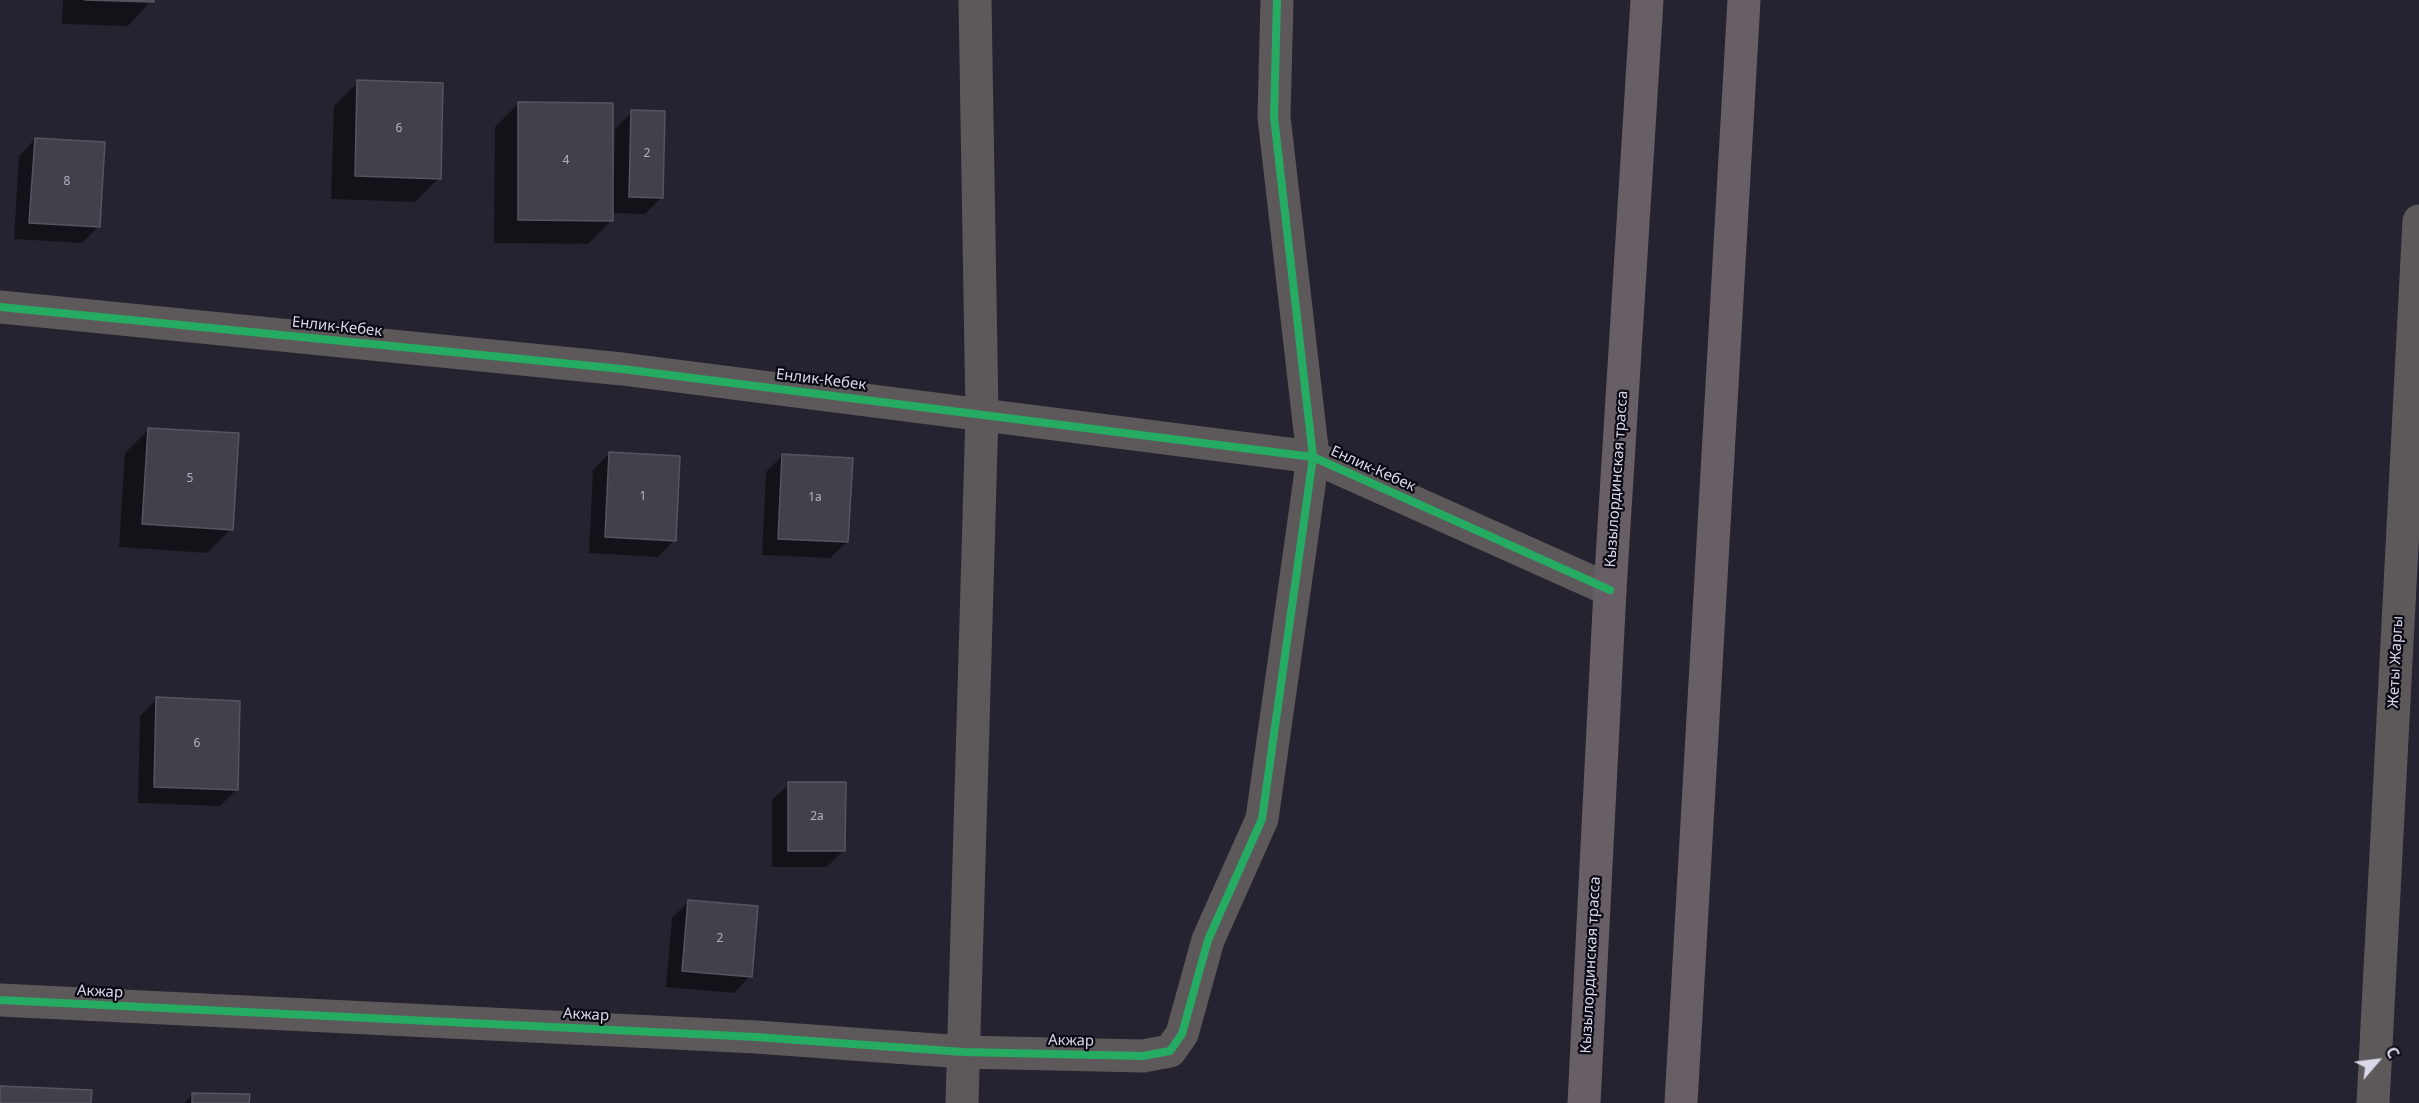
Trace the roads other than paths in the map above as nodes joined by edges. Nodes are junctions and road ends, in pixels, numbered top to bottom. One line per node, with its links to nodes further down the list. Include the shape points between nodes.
1 (975, 0): 7 (street)
2 (1277, 0): 8 (street, via 1274,117)
3 (1647, 0): 9 (highway, Кызылординская трасса)
4 (1744, 0): 14 (highway)
5 (2419, 221): 15 (street, Жеты Жаргы)
6 (0, 307): 7 (street, Енлик-Кебек, via 622,369)
7 (982, 414): 8 (street, Енлик-Кебек); 11 (street)
8 (1313, 457): 9 (street, Енлик-Кебек); 11 (street, Акжар, via 1262,819 1208,940 1182,1034 1170,1051 1143,1056)
9 (1610, 590): 13 (highway, Кызылординская трасса)
10 (0, 1000): 11 (street, Акжар, via 756,1037)
11 (963, 1052): 12 (street)
12 (962, 1103)
13 (1584, 1103)
14 (1681, 1103)
15 (2373, 1103)

